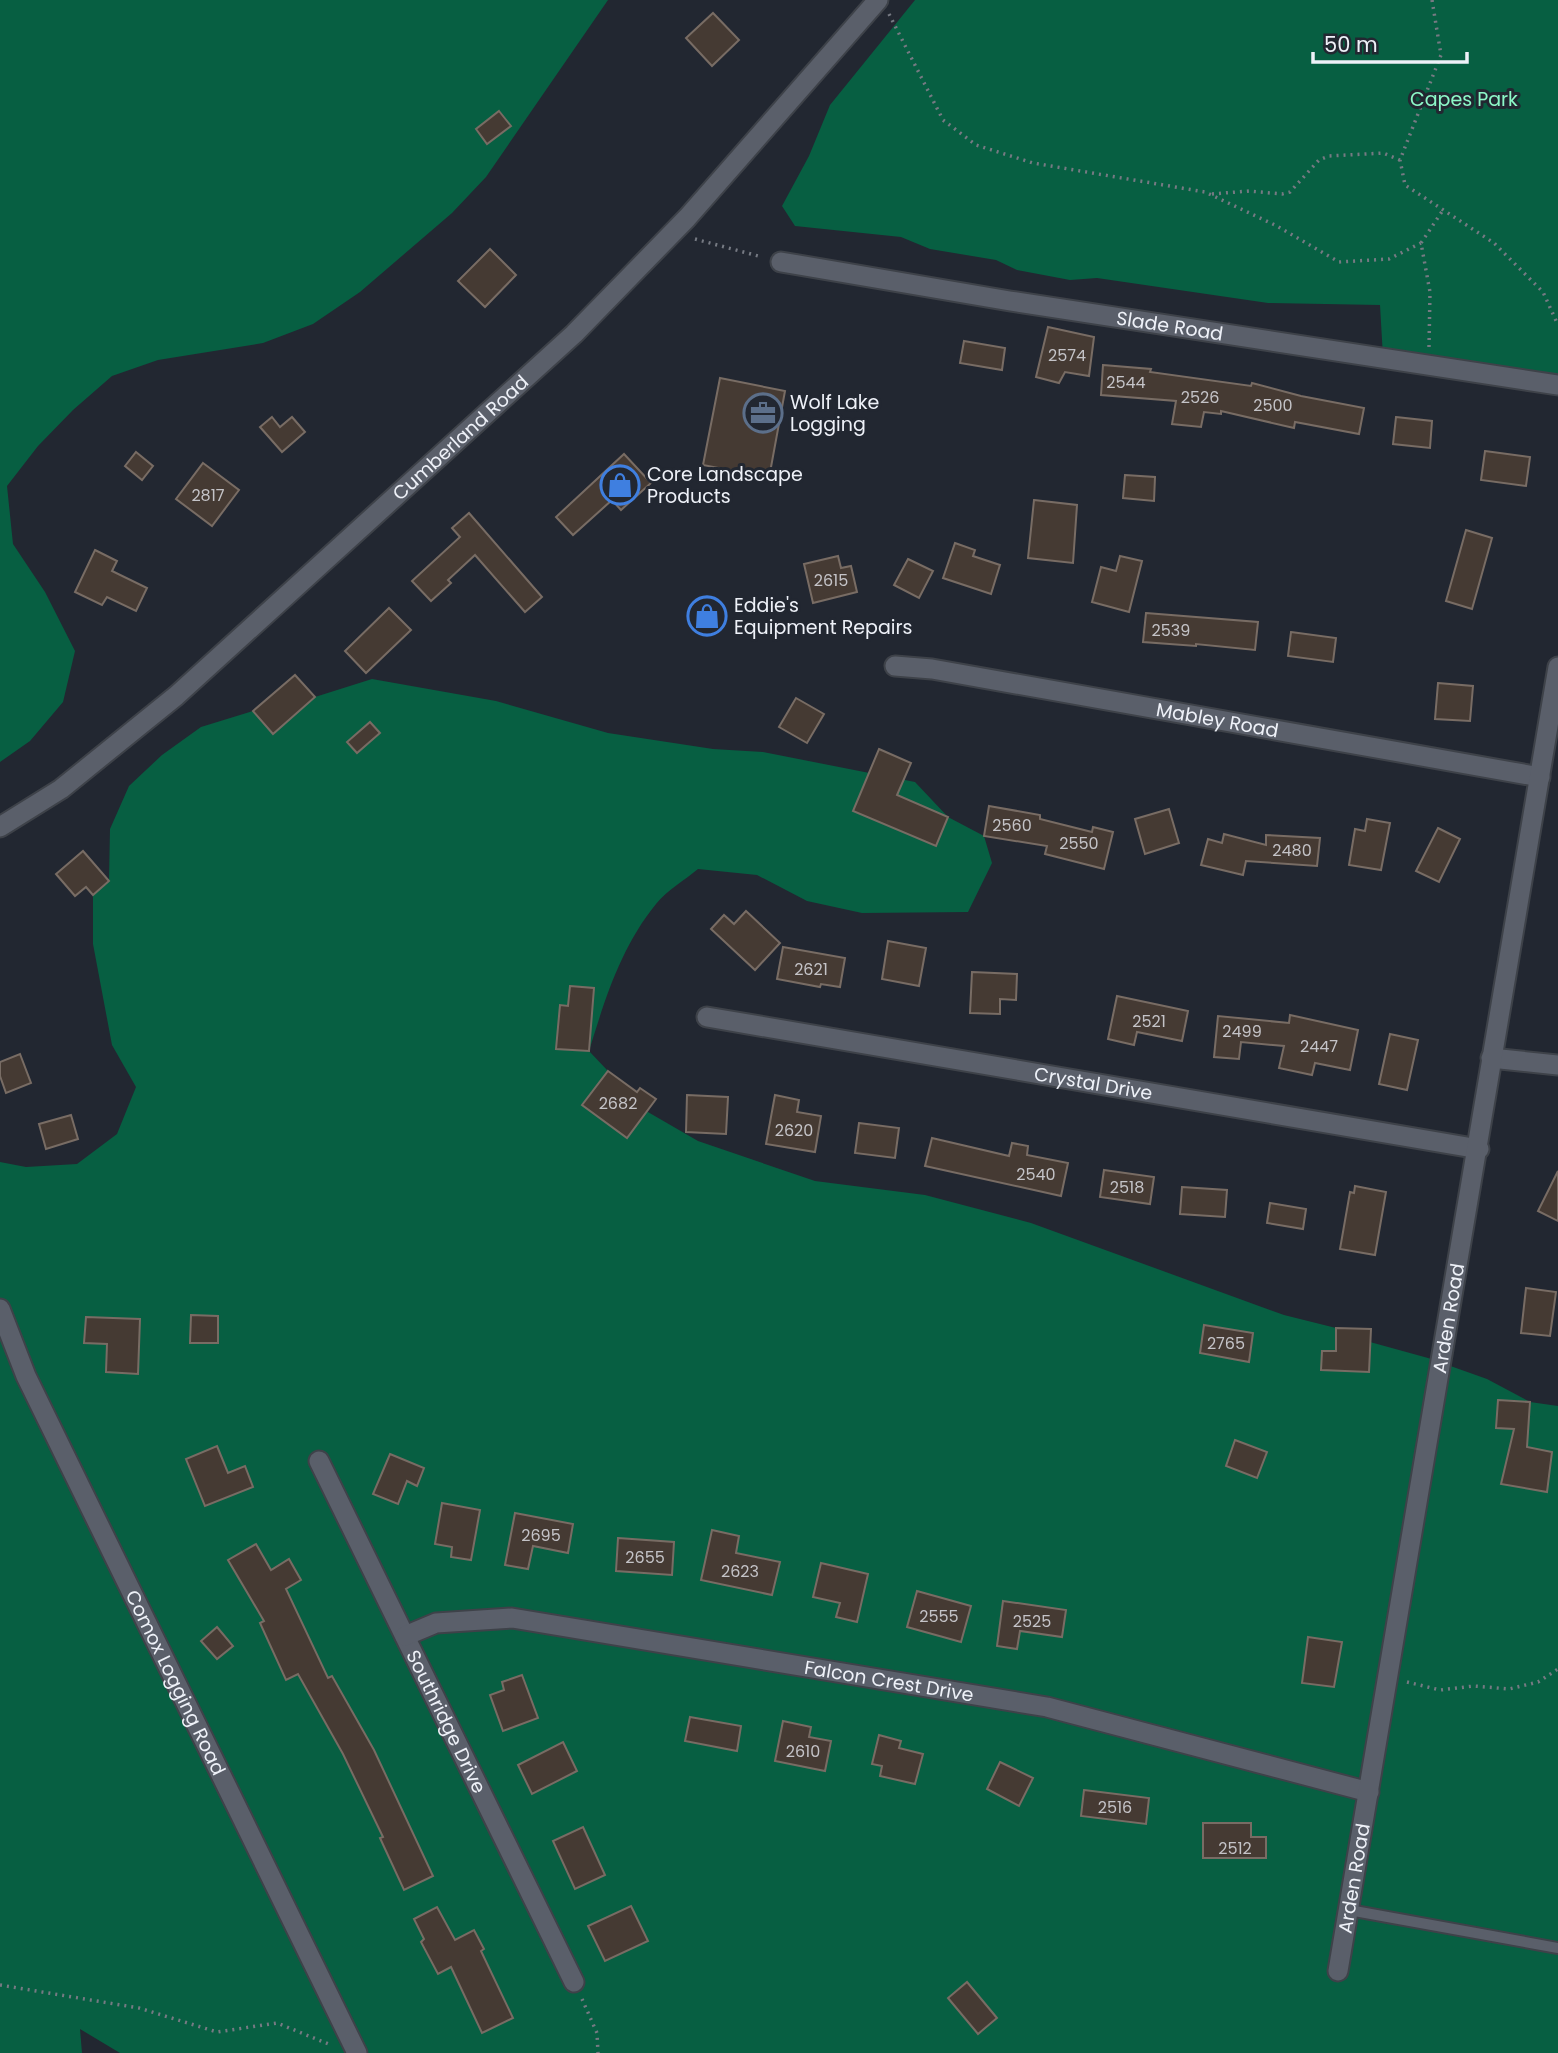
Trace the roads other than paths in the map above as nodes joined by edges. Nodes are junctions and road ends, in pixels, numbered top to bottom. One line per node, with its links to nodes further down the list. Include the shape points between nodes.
1 (882, 5): 7 (street, Cumberland Road, via 574,334 176,696 61,789)
2 (781, 262): 3 (street, Slade Road)
3 (1558, 385)
4 (895, 666): 6 (street, Mabley Road, via 945,671)
5 (1558, 667): 6 (street, Arden Road)
6 (1540, 777): 9 (street, Arden Road)
7 (0, 827)
8 (707, 1017): 11 (street, Crystal Drive)
9 (1491, 1058): 10 (street); 11 (street, Arden Road)
10 (1558, 1065)
11 (1479, 1149): 15 (street, Arden Road)
12 (0, 1310): 20 (street, Comox Logging Road, via 26,1377)
13 (320, 1461): 14 (street, Southridge Drive)
14 (405, 1636): 15 (street, Falcon Crest Drive, via 436,1623 512,1618 1046,1707); 19 (street, Southridge Drive)
15 (1369, 1792): 16 (street, Arden Road)
16 (1349, 1910): 17 (lane); 18 (street, Arden Road)
17 (1558, 1946)
18 (1338, 1971)
19 (574, 1982)
20 (348, 2051)

